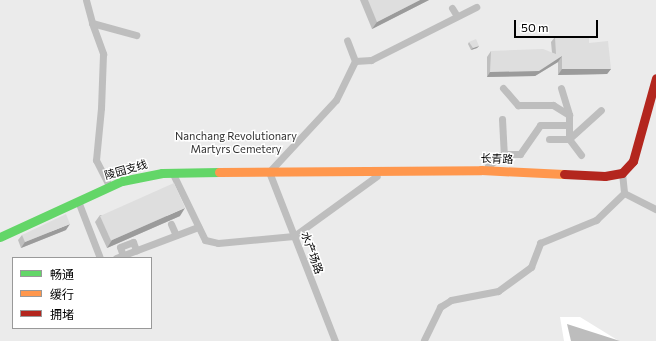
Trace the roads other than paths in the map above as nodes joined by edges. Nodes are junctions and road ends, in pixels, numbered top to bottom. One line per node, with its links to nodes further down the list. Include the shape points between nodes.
1 (86, 0): 5 (lane)
2 (476, 7): 4 (lane)
3 (452, 8): 4 (lane)
4 (457, 16): 8 (lane, via 371,60)
5 (92, 23): 6 (lane); 25 (lane, via 103,54 96,160)
6 (136, 35)
7 (348, 40): 8 (lane)
8 (355, 61): 23 (lane, via 336,100)
9 (656, 78): 24 (street, via 633,161)
10 (503, 88): 13 (lane, via 518,105 553,106)
11 (561, 88): 13 (lane)
12 (601, 110): 17 (lane)
13 (569, 115): 15 (lane)
14 (502, 119): 18 (lane)
15 (568, 125): 17 (lane); 18 (lane, via 540,126 520,154)
16 (549, 139): 17 (lane)
17 (569, 139): 19 (lane)
18 (504, 154): 21 (lane)
19 (581, 155)
20 (171, 170): 23 (street, 陵园支线); 25 (street, 陵园支线); 30 (lane, via 182,201)
21 (481, 170): 22 (street, 长青路); 24 (street, 长青路, via 605,176)
22 (383, 171): 23 (street, 长青路); 32 (lane)
23 (269, 172): 32 (lane, 水产场路)
24 (622, 173): 26 (lane)
25 (109, 186): 27 (street, 陵园支线)
26 (624, 193): 28 (lane); 36 (lane, via 596,220 540,243 531,267 498,291 451,300 440,307)
27 (78, 199): 33 (street, 陵园支线); 34 (lane, via 95,236)
28 (656, 209)
29 (170, 224): 31 (lane)
30 (198, 227): 31 (lane); 32 (lane, via 205,240 218,243)
31 (176, 235): 35 (lane)
32 (294, 236): 37 (lane, 水产场路)
33 (0, 237)
34 (100, 257)
35 (120, 257)
36 (424, 340)
37 (335, 341)

